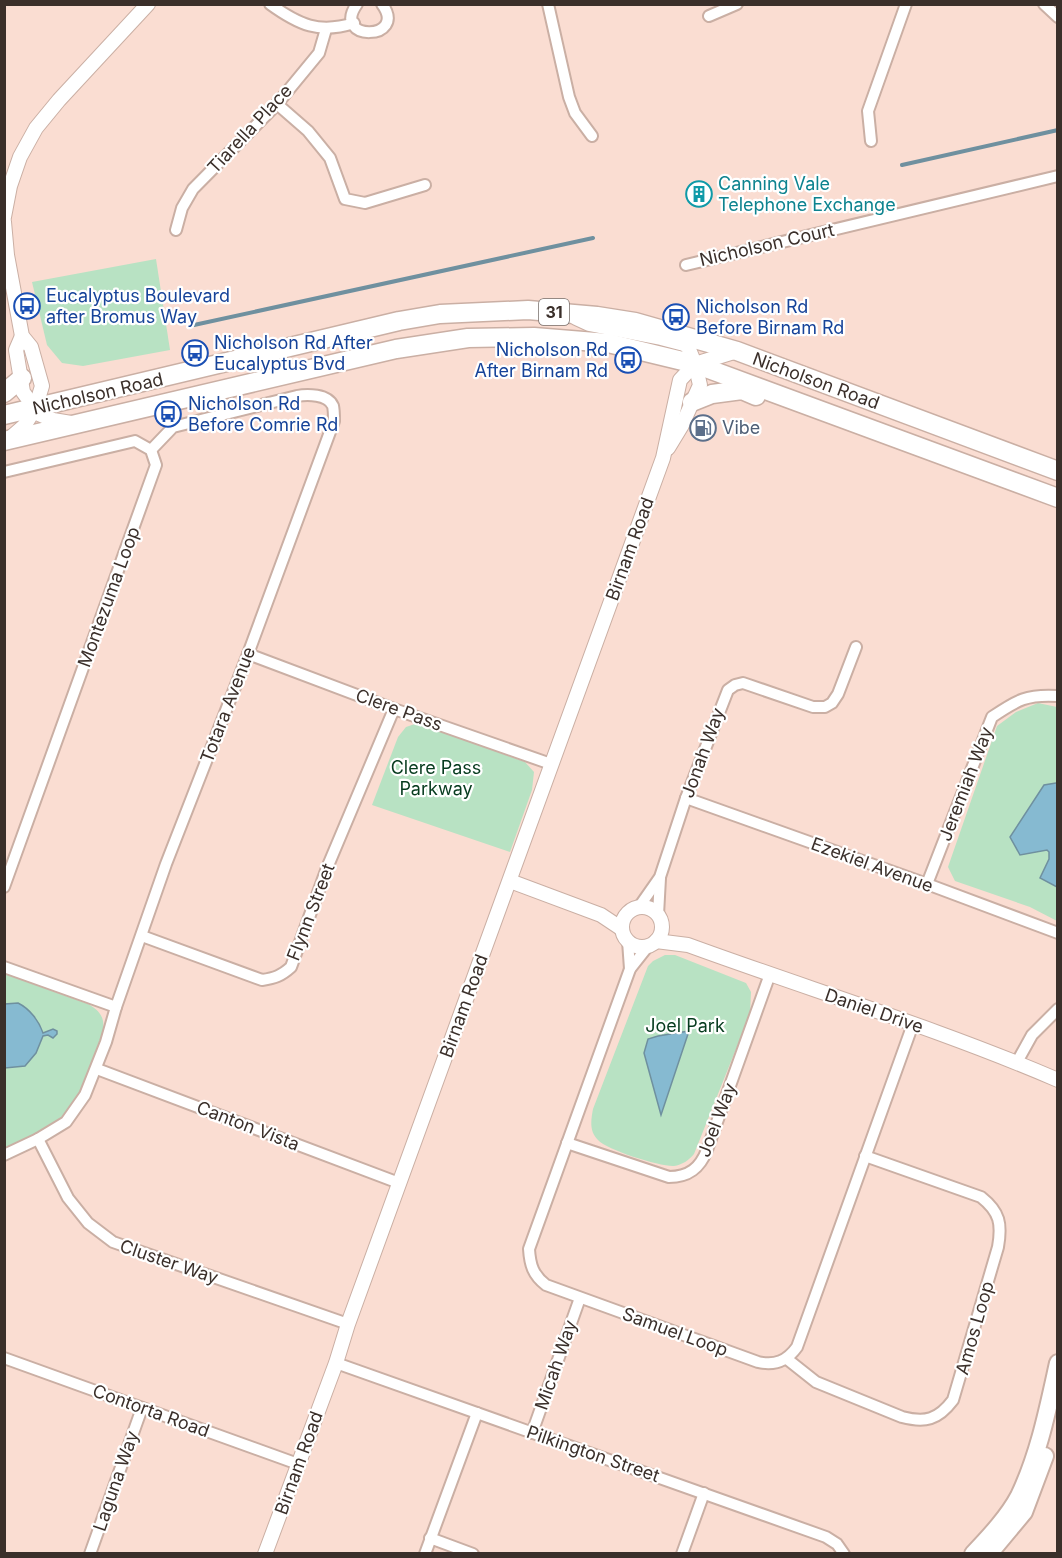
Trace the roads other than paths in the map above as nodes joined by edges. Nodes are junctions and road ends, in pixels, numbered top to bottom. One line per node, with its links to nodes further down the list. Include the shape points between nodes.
1 (148, 4): 18 (street, via 36,128 10,186)
2 (270, 4): 12 (street, via 310,26)
3 (357, 4): 11 (street)
4 (382, 4): 11 (street, via 387,20 381,29 366,34)
5 (548, 4): 14 (street, via 569,97)
6 (737, 4): 9 (street)
7 (906, 4): 15 (street, via 868,111)
8 (1044, 4): 10 (street)
9 (709, 16)
10 (1058, 17)
11 (354, 23): 12 (street)
12 (326, 29): 13 (street, Tiarella Place, via 319,53)
13 (277, 104): 17 (street, via 308,131 330,158 345,199 365,203); 19 (street, Tiarella Place, via 193,189)
14 (592, 136)
15 (871, 141)
16 (1058, 176): 20 (street, Nicholson Court)
17 (425, 185)
18 (4, 220): 22 (street)
19 (176, 230)
20 (686, 265)
21 (563, 312): 23 (main road, Nicholson Road / 31, via 635,322); 24 (street, via 589,324 684,344); 28 (main road, Nicholson Road / 31, via 501,310 399,321)
22 (22, 336): 25 (street, via 16,350); 28 (street, via 31,347 42,386)
23 (737, 351): 24 (street); 35 (main road, Nicholson Road / 31)
24 (695, 364): 27 (street, Birnam Road, via 700,385); 30 (main road, Nicholson Road / 31, via 609,343 534,337 468,338 396,348); 33 (main road, Nicholson Road / 31); 34 (street, Birnam Road, via 680,380)
25 (22, 378): 26 (main road); 28 (street, via 23,392)
26 (4, 393)
27 (692, 402): 33 (main road, via 712,394 742,390 920,456); 34 (street, Birnam Road)
28 (35, 409): 29 (main road, Nicholson Road / 31); 30 (street, via 53,420); 31 (street, via 24,426)
29 (4, 415)
30 (77, 424): 31 (main road, Nicholson Road / 31)
31 (5, 441)
32 (152, 450): 36 (street, via 135,441); 39 (street, Totara Avenue, via 173,427 309,393 330,401 333,407 334,421); 47 (street, Montezuma Loop, via 156,465)
33 (939, 455): 37 (main road, Nicholson Road / 31)
34 (663, 458): 42 (street, Birnam Road)
35 (1058, 471)
36 (4, 472)
37 (1058, 498)
38 (856, 647): 43 (street, Jonah Way, via 838,694 825,707 813,707 743,683 728,690)
39 (248, 654): 41 (street, Clere Pass); 54 (street, Totara Avenue)
40 (1058, 696): 46 (street, Jeremiah Way, via 1035,694 992,717)
41 (394, 709): 42 (street, Clere Pass); 54 (street, Flynn Street, via 327,868 291,967 278,978 262,980)
42 (551, 764): 45 (street, Birnam Road)
43 (686, 798): 44 (street, Jonah Way); 46 (street, Ezekiel Avenue)
44 (660, 878): 48 (street, Jonah Way); 51 (street, Jonah Way)
45 (510, 880): 50 (street, Daniel Drive); 70 (street, Birnam Road)
46 (927, 884): 52 (street, Ezekiel Avenue)
47 (4, 887)
48 (639, 907): 49 (street, Daniel Drive); 51 (street, Daniel Drive, via 647,907)
49 (626, 914): 50 (street, Daniel Drive); 53 (street)
50 (601, 915): 53 (street, Daniel Drive)
51 (660, 918): 55 (street, via 660,935); 56 (street, Daniel Drive)
52 (1058, 933)
53 (625, 935): 55 (street, Daniel Drive, via 642,947); 58 (street, Samuel Loop)
54 (142, 936): 60 (street, Totara Avenue)
55 (652, 943): 56 (street, Daniel Drive); 58 (street, Samuel Loop)
56 (688, 945): 59 (street, Daniel Drive)
57 (4, 967): 60 (street)
58 (630, 969): 67 (street, Samuel Loop)
59 (770, 974): 62 (street, Daniel Drive); 67 (street, Joel Way, via 703,1161 697,1168 683,1176 669,1177)
60 (116, 1007): 64 (street, Totara Avenue)
61 (1058, 1009): 63 (street, via 1032,1035)
62 (913, 1024): 63 (street, Daniel Drive); 69 (street)
63 (1017, 1062): 65 (street, Daniel Drive)
64 (97, 1069): 66 (street, Totara Avenue, via 66,1122); 70 (street, Canton Vista)
65 (1058, 1080)
66 (38, 1139): 68 (street, Totara Avenue); 72 (street, Cluster Way, via 68,1198 88,1223 113,1242)
67 (567, 1143): 71 (street, Samuel Loop, via 529,1249 530,1262 538,1279 546,1285)
68 (4, 1155)
69 (865, 1156): 74 (street, via 802,1337); 74 (street, Amos Loop, via 981,1197 999,1220 998,1247 953,1400 946,1410 928,1419 902,1417 816,1382)
70 (399, 1182): 72 (street, Birnam Road)
71 (580, 1298): 74 (street, Samuel Loop, via 758,1362 774,1364); 80 (street, Micah Way)
72 (348, 1323): 75 (street, Birnam Road)
73 (4, 1358): 78 (street, Contorta Road)
74 (787, 1359)
75 (336, 1363): 79 (street, Pilkington Street); 81 (street, Birnam Road)
76 (1058, 1363): 90 (main road, via 1046,1419 1018,1497)
77 (1058, 1402): 91 (main road, via 1045,1459 1024,1512)
78 (142, 1408): 81 (street, Contorta Road); 84 (street, Laguna Way)
79 (477, 1413): 80 (street, Pilkington Street); 83 (street)
80 (532, 1433): 82 (street, Pilkington Street)
81 (298, 1464): 85 (street, Birnam Road)
82 (704, 1493): 88 (street); 89 (street, Pilkington Street, via 826,1537)
83 (430, 1538): 86 (street); 87 (street)
84 (90, 1554)
85 (265, 1554)
86 (424, 1554)
87 (473, 1554)
88 (682, 1554)
89 (844, 1554)
90 (973, 1554)
91 (989, 1554)

